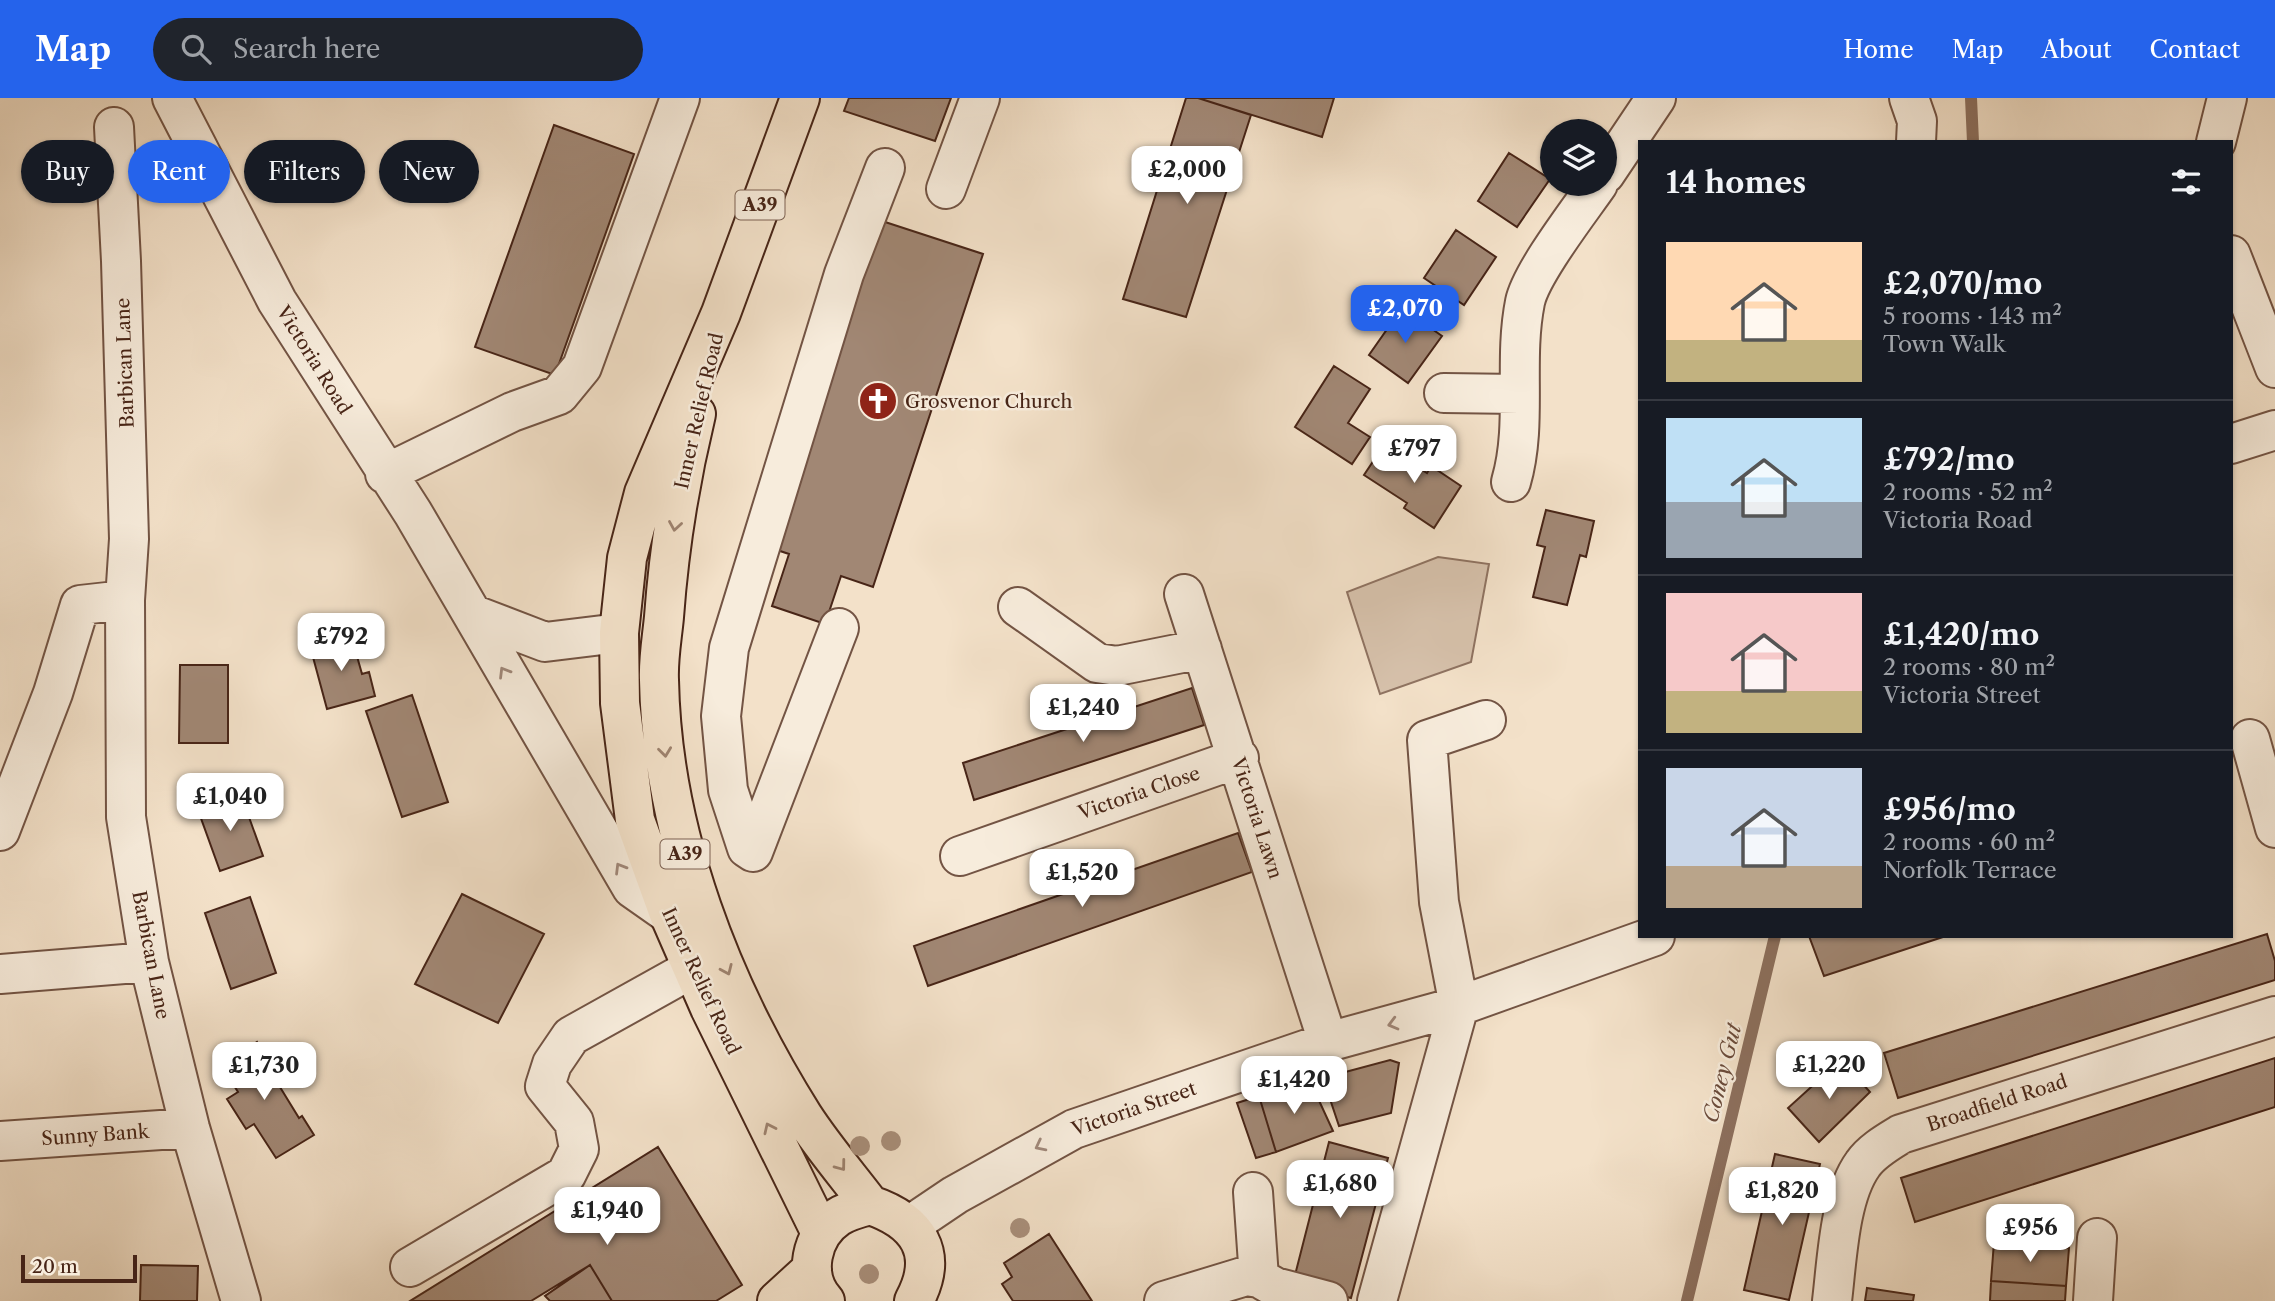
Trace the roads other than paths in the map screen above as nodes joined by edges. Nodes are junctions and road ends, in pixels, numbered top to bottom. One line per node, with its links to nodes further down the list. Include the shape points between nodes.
1 (172, 98): 22 (street, Victoria Road, via 277,301)
2 (680, 98): 22 (street, via 582,367 559,395 512,412)
3 (800, 98): 16 (main road, A39)
4 (980, 98): 13 (street)
5 (1656, 98): 11 (street)
6 (1909, 98): 9 (street, via 1917,121)
7 (2227, 98): 10 (street)
8 (114, 127): 25 (street, Barbican Lane, via 128,469)
9 (1916, 140)
10 (2216, 140)
11 (1617, 156)
12 (885, 168): 28 (street, via 844,274 729,648 721,716 728,790 747,848 753,852)
13 (946, 189)
14 (1590, 196): 19 (street, via 1525,299)
15 (2233, 260): 17 (street)
16 (721, 313): 29 (main road, Inner Relief Road / A39, via 644,494 627,558); 31 (main road, Inner Relief Road / A39, one-way to 31, via 685,458 668,570)
17 (2275, 368)
18 (1444, 394): 19 (street)
19 (1518, 394): 23 (street, via 1519,454)
20 (2275, 430): 21 (street)
21 (2233, 443)
22 (386, 474): 27 (street, Victoria Road)
23 (1511, 482)
24 (1184, 594): 30 (street, Victoria Lawn)
25 (125, 600): 36 (street, via 80,605 53,693); 40 (street, Barbican Lane, via 126,817)
26 (1018, 607): 30 (street, via 1097,663 1118,666)
27 (472, 614): 29 (street, via 545,642); 38 (street, Victoria Road, one-way to 27, via 632,888)
28 (839, 628)
29 (620, 633): 31 (main road); 38 (main road, Inner Relief Road / A39, via 620,703 635,820)
30 (1202, 649): 34 (street, Victoria Lawn)
31 (659, 678): 49 (main road, Inner Relief Road / A39, one-way to 49, via 664,756 677,828 709,929 737,993 804,1117)
32 (1486, 720): 43 (street, via 1427,740 1439,902)
33 (2252, 739): 35 (street)
34 (1239, 758): 37 (street, Victoria Close); 45 (street, Victoria Lawn)
35 (2275, 828)
36 (0, 831)
37 (960, 856)
38 (668, 914): 41 (main road, Inner Relief Road / A39)
39 (1649, 938): 43 (street, Victoria Street)
40 (149, 962): 42 (street); 46 (street, Barbican Lane)
41 (693, 968): 52 (street, via 571,1036 552,1064 545,1086 574,1122 579,1149 566,1175); 53 (main road, Inner Relief Road / A39, one-way to 41)
42 (0, 974)
43 (1459, 1006): 45 (street, Victoria Street, one-way to 45); 60 (street)
44 (2275, 1016): 61 (street, Broadfield Road, via 1901,1134 1863,1163 1853,1181 1842,1223)
45 (1328, 1042): 50 (street, Victoria Street, one-way to 50, via 1074,1129 965,1188)
46 (190, 1128): 47 (street, Sunny Bank); 56 (street, Barbican Lane)
47 (0, 1142)
48 (1253, 1192): 54 (street)
49 (870, 1205): 50 (main road, A39); 53 (main road, via 837,1217)
50 (909, 1226): 55 (main road, via 926,1257)
51 (2097, 1238): 62 (street)
52 (410, 1267)
53 (819, 1268): 57 (main road)
54 (1259, 1278): 58 (street, via 1246,1276); 59 (street)
55 (925, 1292)
56 (241, 1301)
57 (777, 1301)
58 (1164, 1301)
59 (1328, 1301)
60 (1377, 1301)
61 (1832, 1301)
62 (2093, 1301)

